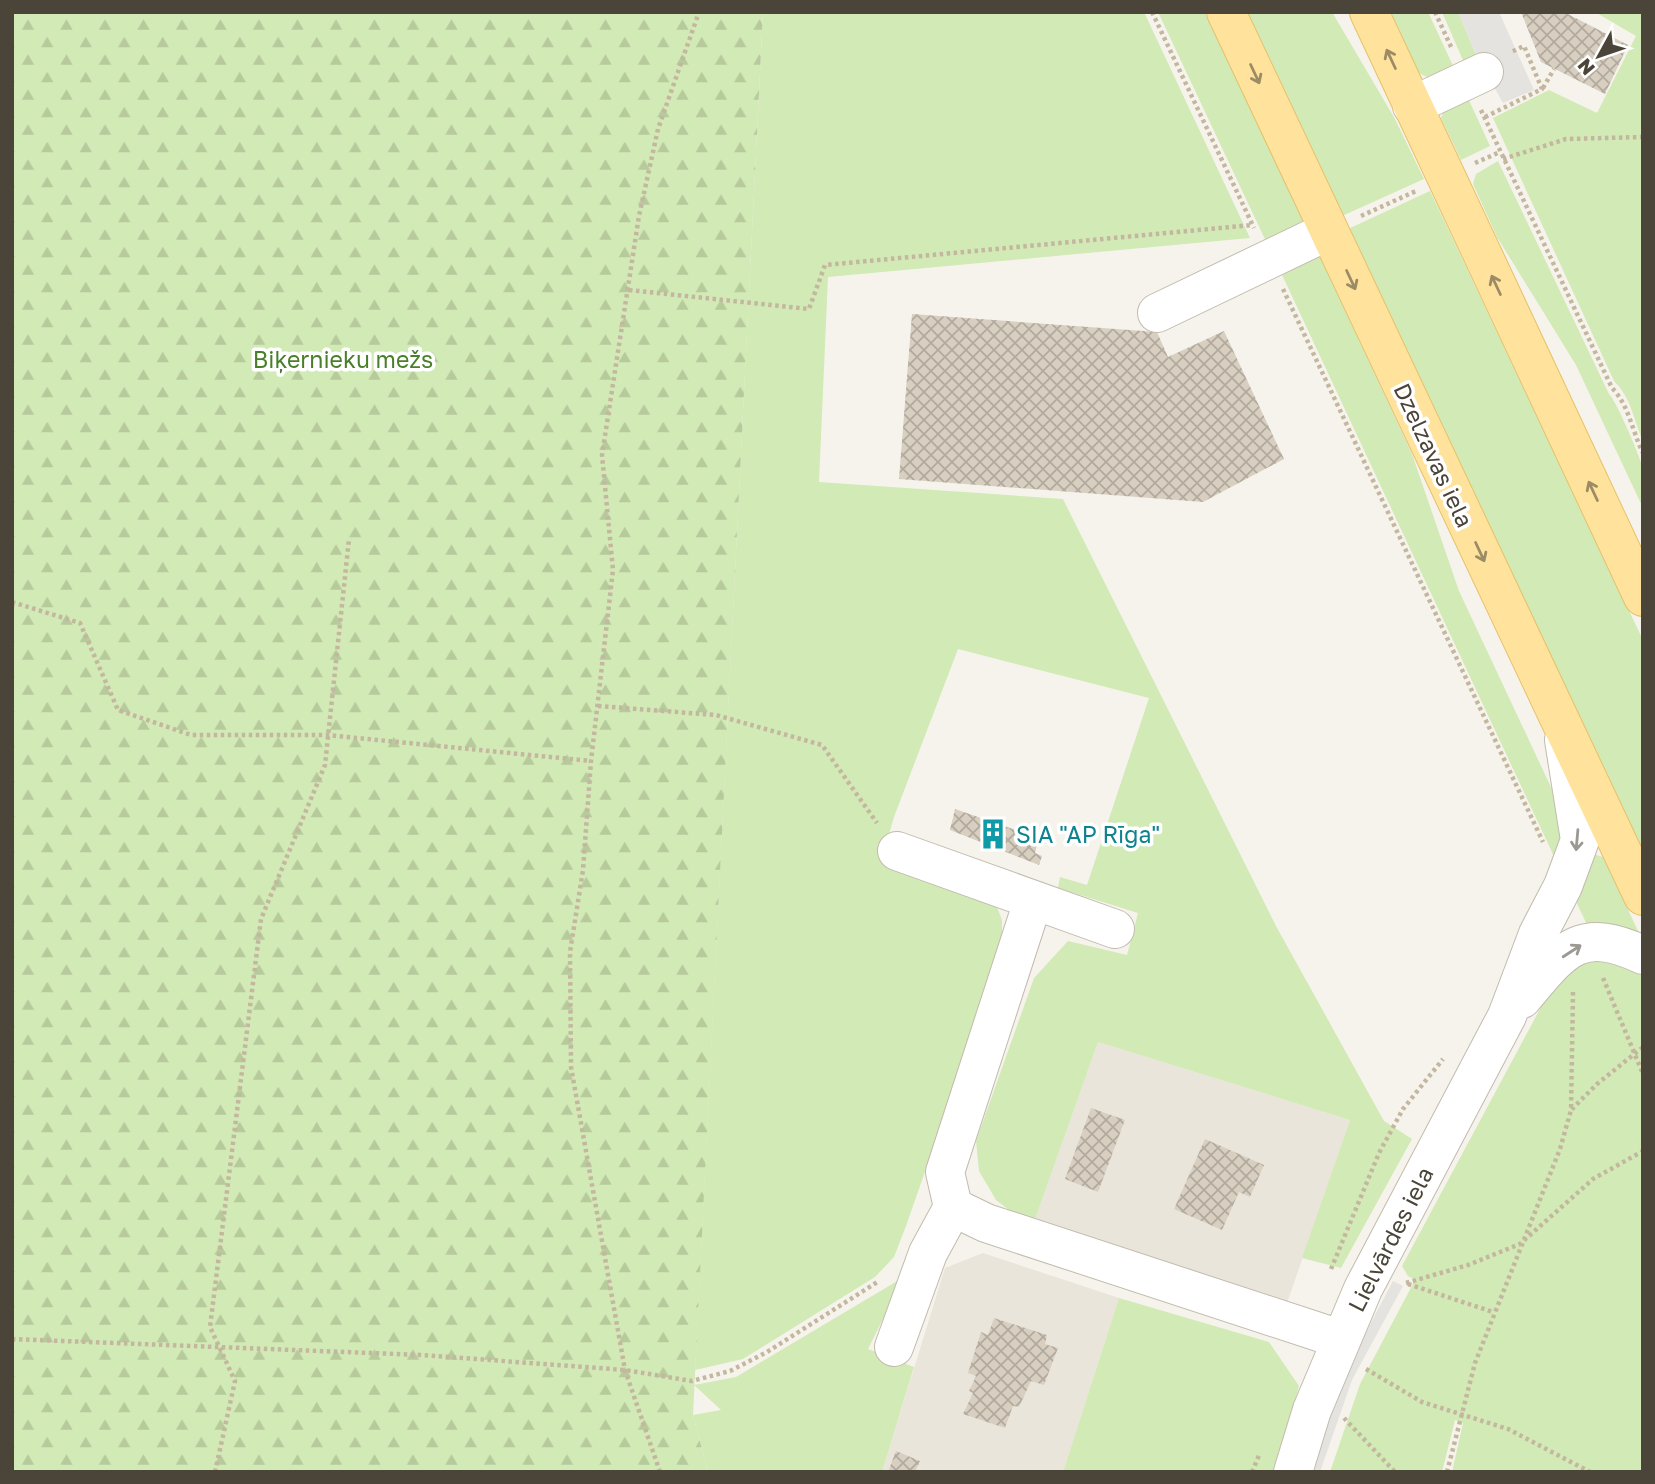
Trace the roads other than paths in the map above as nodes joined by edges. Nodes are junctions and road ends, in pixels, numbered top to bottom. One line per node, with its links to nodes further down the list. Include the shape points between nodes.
1 (1226, 12): 5 (main road, Dzelzavas iela, one-way to 5)
2 (1369, 12): 4 (main road, one-way to 2)
3 (1475, 75): 4 (street)
4 (1412, 106): 7 (main road, one-way to 4)
5 (1328, 231): 6 (street); 10 (main road, Dzelzavas iela, one-way to 10)
6 (1157, 313)
7 (1615, 538): 8 (street); 9 (main road)
8 (1643, 567)
9 (1643, 597)
10 (1561, 724): 12 (main road, Dzelzavas iela); 16 (street, Lielvārdes iela, one-way to 16, via 1580,840)
11 (897, 851): 13 (street)
12 (1643, 896)
13 (1033, 901): 14 (street); 17 (street, via 945,1172)
14 (1115, 929)
15 (1643, 955): 16 (street, Lielvārdes iela, one-way to 15, via 1548,968 1588,941 1614,942)
16 (1507, 1016): 18 (street, Lielvārdes iela, via 1374,1265)
17 (953, 1207): 18 (street, via 986,1223); 19 (street, via 928,1253)
18 (1340, 1339): 20 (street, Lielvārdes iela)
19 (894, 1347)
20 (1293, 1472)

